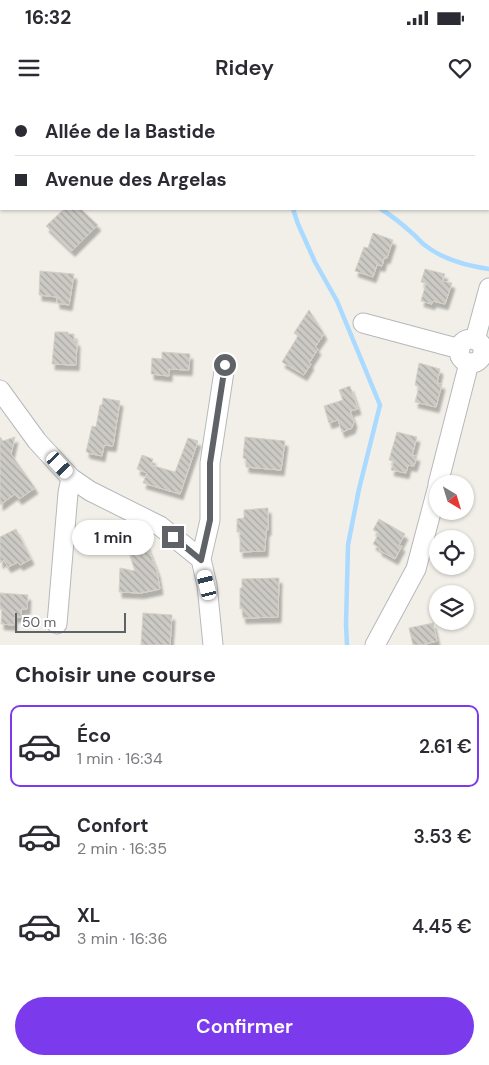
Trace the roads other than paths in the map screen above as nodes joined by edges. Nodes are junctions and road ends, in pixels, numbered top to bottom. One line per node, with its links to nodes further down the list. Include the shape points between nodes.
1 (489, 288): 3 (street)
2 (363, 323): 3 (street)
3 (475, 352): 6 (street)
4 (225, 365): 9 (street, via 210,463 210,520)
5 (0, 390): 7 (street, via 37,441)
6 (441, 475)
7 (72, 478): 9 (street, via 90,491 160,526); 10 (street)
8 (429, 519): 12 (street, via 416,569)
9 (201, 560): 11 (street)
10 (57, 624)
11 (213, 645)
12 (375, 645)

